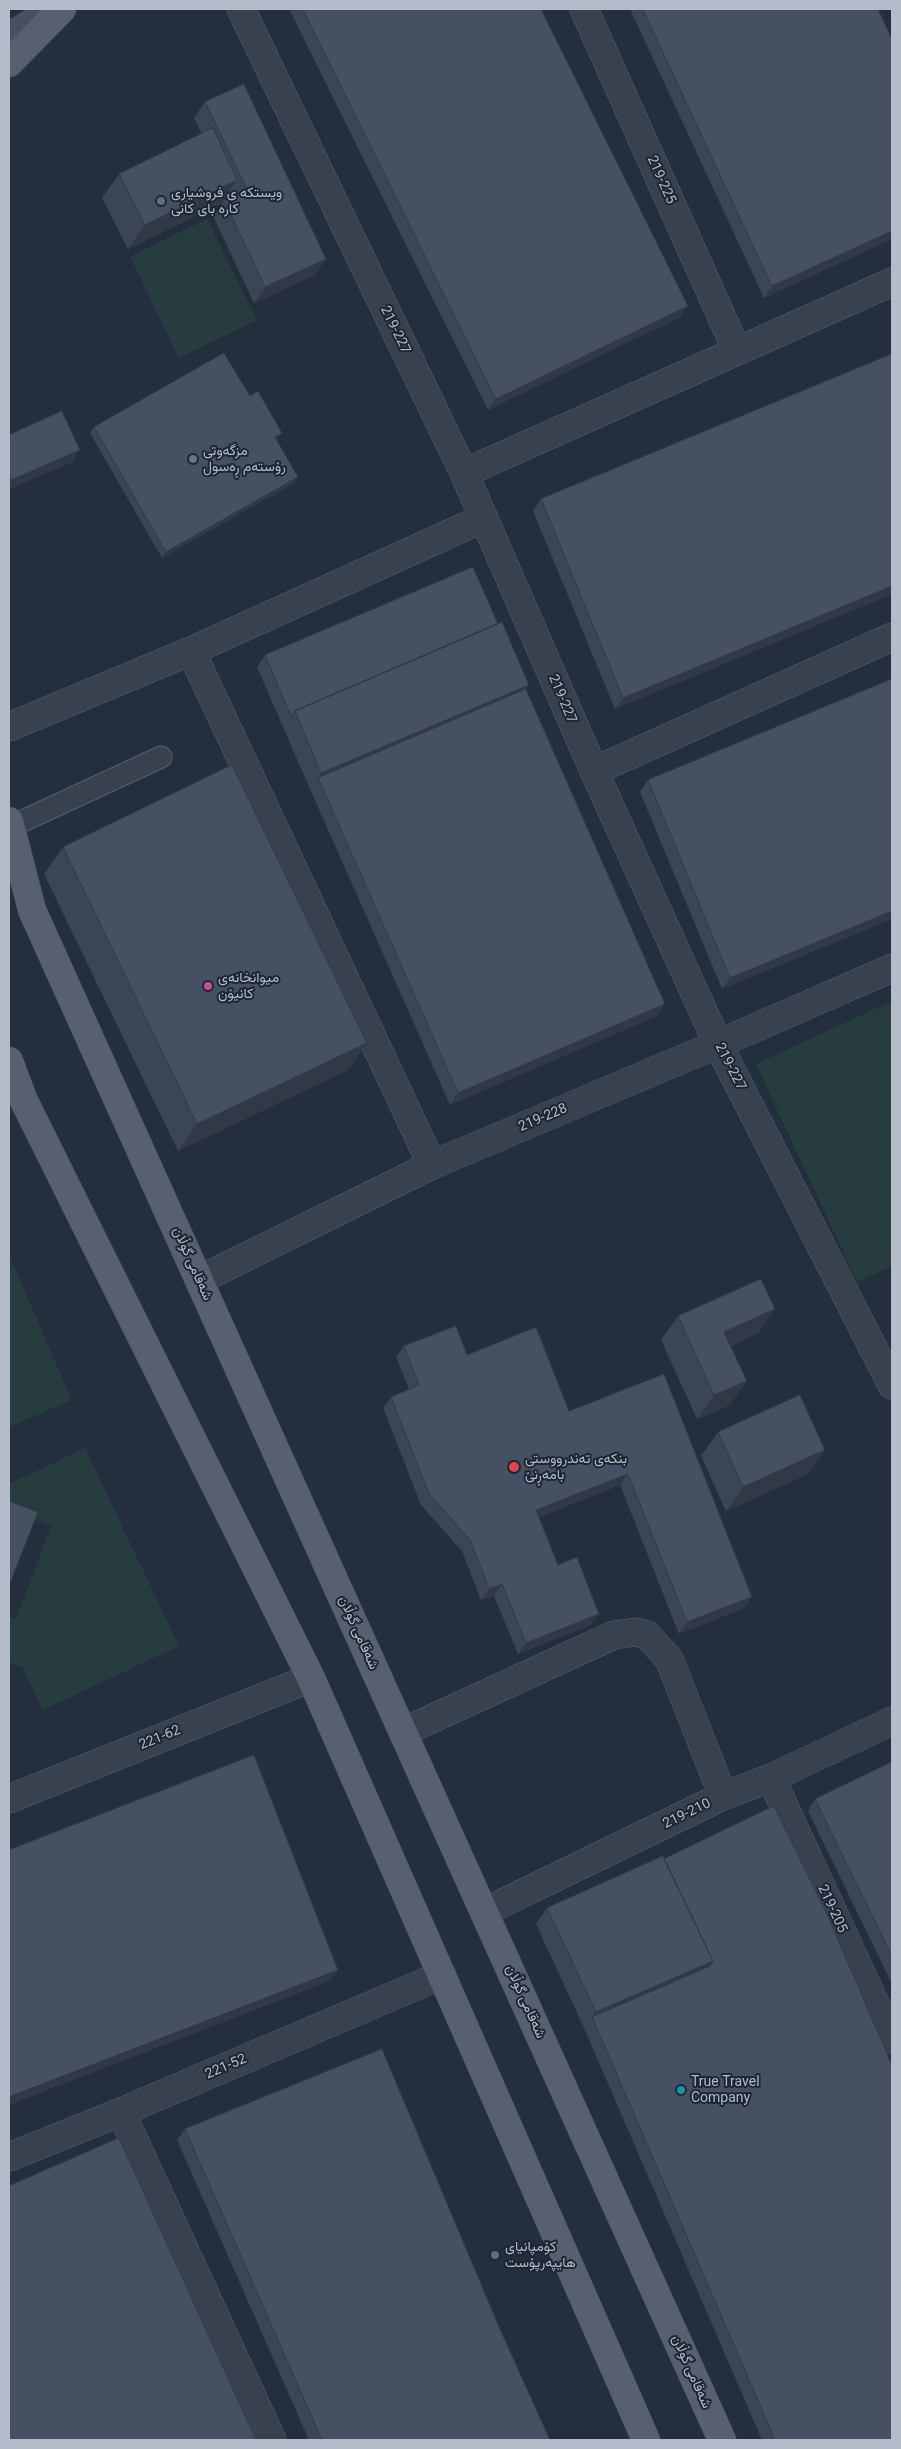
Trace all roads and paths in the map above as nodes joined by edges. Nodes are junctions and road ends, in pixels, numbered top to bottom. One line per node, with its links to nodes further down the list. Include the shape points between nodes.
1 (54, 9): 5 (street)
2 (62, 9): 6 (main road)
3 (241, 9): 9 (street, 219-227)
4 (584, 9): 8 (street, 219-225)
5 (9, 37)
6 (9, 63)
7 (892, 282): 8 (street)
8 (737, 352): 9 (street)
9 (464, 473): 10 (street, 219-227)
10 (484, 518): 12 (street); 15 (street, 219-227)
11 (892, 637): 15 (street)
12 (191, 651): 13 (street); 21 (street)
13 (9, 727)
14 (161, 757): 16 (lane)
15 (594, 771): 18 (street, 219-227)
16 (10, 824): 22 (main road, شەقامی گوڵان, via 32,910)
17 (892, 968): 18 (street, 219-228)
18 (718, 1044): 21 (street, 219-228); 23 (street, 219-227)
19 (9, 1061): 20 (main road)
20 (16, 1104): 24 (main road)
21 (432, 1165): 22 (street, 219-228)
22 (199, 1280): 26 (main road, شەقامی گوڵان)
23 (892, 1385)
24 (311, 1678): 29 (street, 221-62); 31 (main road)
25 (892, 1721): 27 (street, 219-210)
26 (403, 1732): 28 (street, via 614,1635 636,1632 647,1635 669,1659); 30 (main road, شەقامی گوڵان)
27 (771, 1778): 28 (street, 219-210); 32 (street, 219-205)
28 (723, 1796): 30 (street, 219-210)
29 (9, 1799)
30 (484, 1912): 37 (main road, شەقامی گوڵان)
31 (442, 1975): 33 (street, 221-52); 36 (main road)
32 (892, 2040)
33 (121, 2112): 34 (street, 221-52); 35 (street)
34 (9, 2156)
35 (272, 2440)
36 (646, 2440)
37 (722, 2440)

